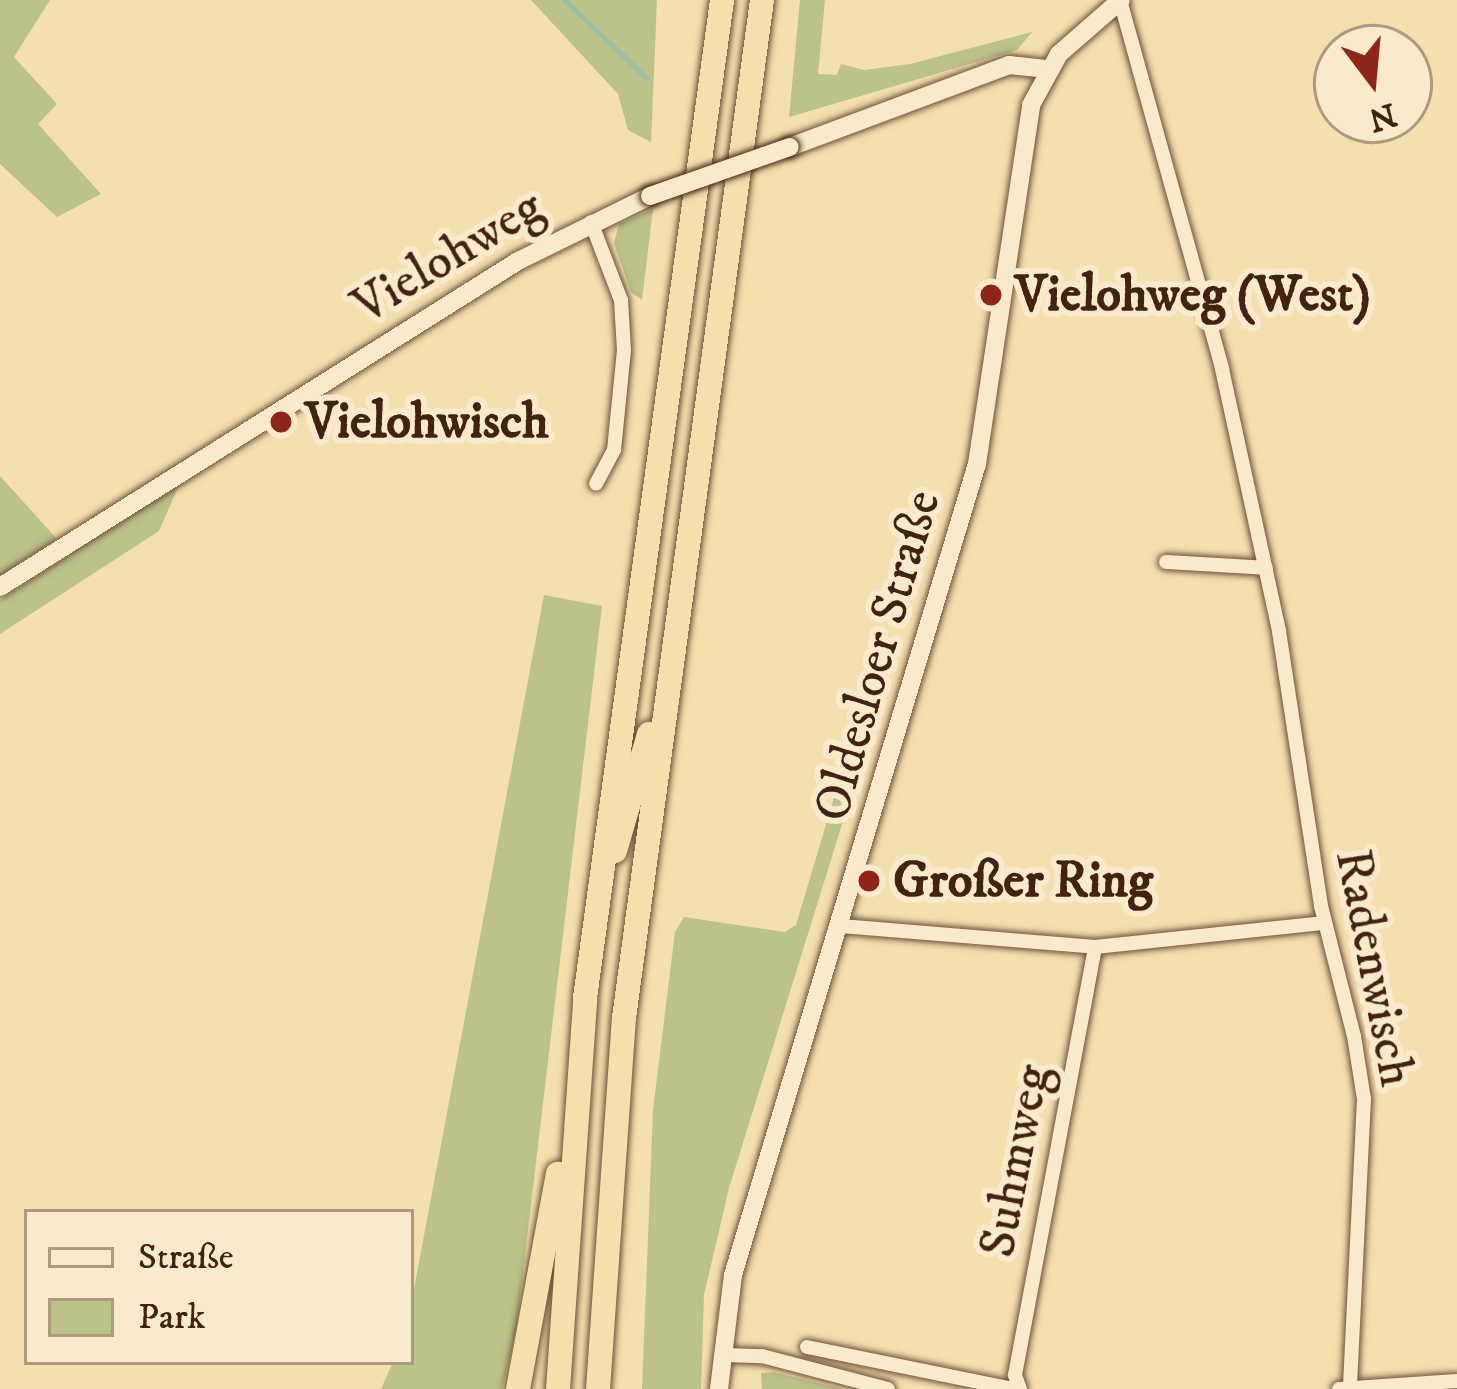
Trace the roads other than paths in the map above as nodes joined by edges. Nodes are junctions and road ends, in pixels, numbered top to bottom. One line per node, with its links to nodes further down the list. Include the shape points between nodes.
1 (722, 0): 12 (highway)
2 (762, 0): 13 (highway)
3 (1120, 0): 4 (main road, Oldesloer Straße); 10 (street, Radenwisch, via 1176,184)
4 (1046, 69): 5 (main road, Vielohweg, via 1022,63); 6 (main road, Oldesloer Straße)
5 (979, 78): 6 (main road, via 1004,76); 7 (main road, Vielohweg, bridge)
6 (1036, 89): 17 (main road, Oldesloer Straße, via 977,464)
7 (590, 221): 8 (street, via 621,300 623,350 614,450); 11 (main road, Vielohweg)
8 (596, 484)
9 (1166, 562): 10 (street)
10 (1266, 568): 15 (street, Radenwisch)
11 (0, 587)
12 (632, 644): 14 (highway); 16 (highway)
13 (674, 646): 14 (highway); 18 (highway)
14 (634, 786): 16 (highway); 18 (highway)
15 (1325, 923): 19 (street); 24 (street, Radenwisch, via 1364,1099)
16 (594, 924): 20 (highway)
17 (841, 926): 19 (street); 22 (main road, Oldesloer Straße, via 733,1275)
18 (634, 928): 27 (highway)
19 (1095, 946): 31 (street, Suhmweg)
20 (570, 1142): 25 (highway, via 547,1204); 26 (highway)
21 (807, 1347): 31 (street)
22 (727, 1355): 28 (main road, Oldesloer Straße); 29 (main road, Oldesloer Straße); 30 (street, via 762,1356)
23 (1457, 1381): 24 (street)
24 (1344, 1387)
25 (518, 1389)
26 (559, 1389)
27 (598, 1389)
28 (719, 1389)
29 (733, 1389)
30 (888, 1389)
31 (1017, 1389)

